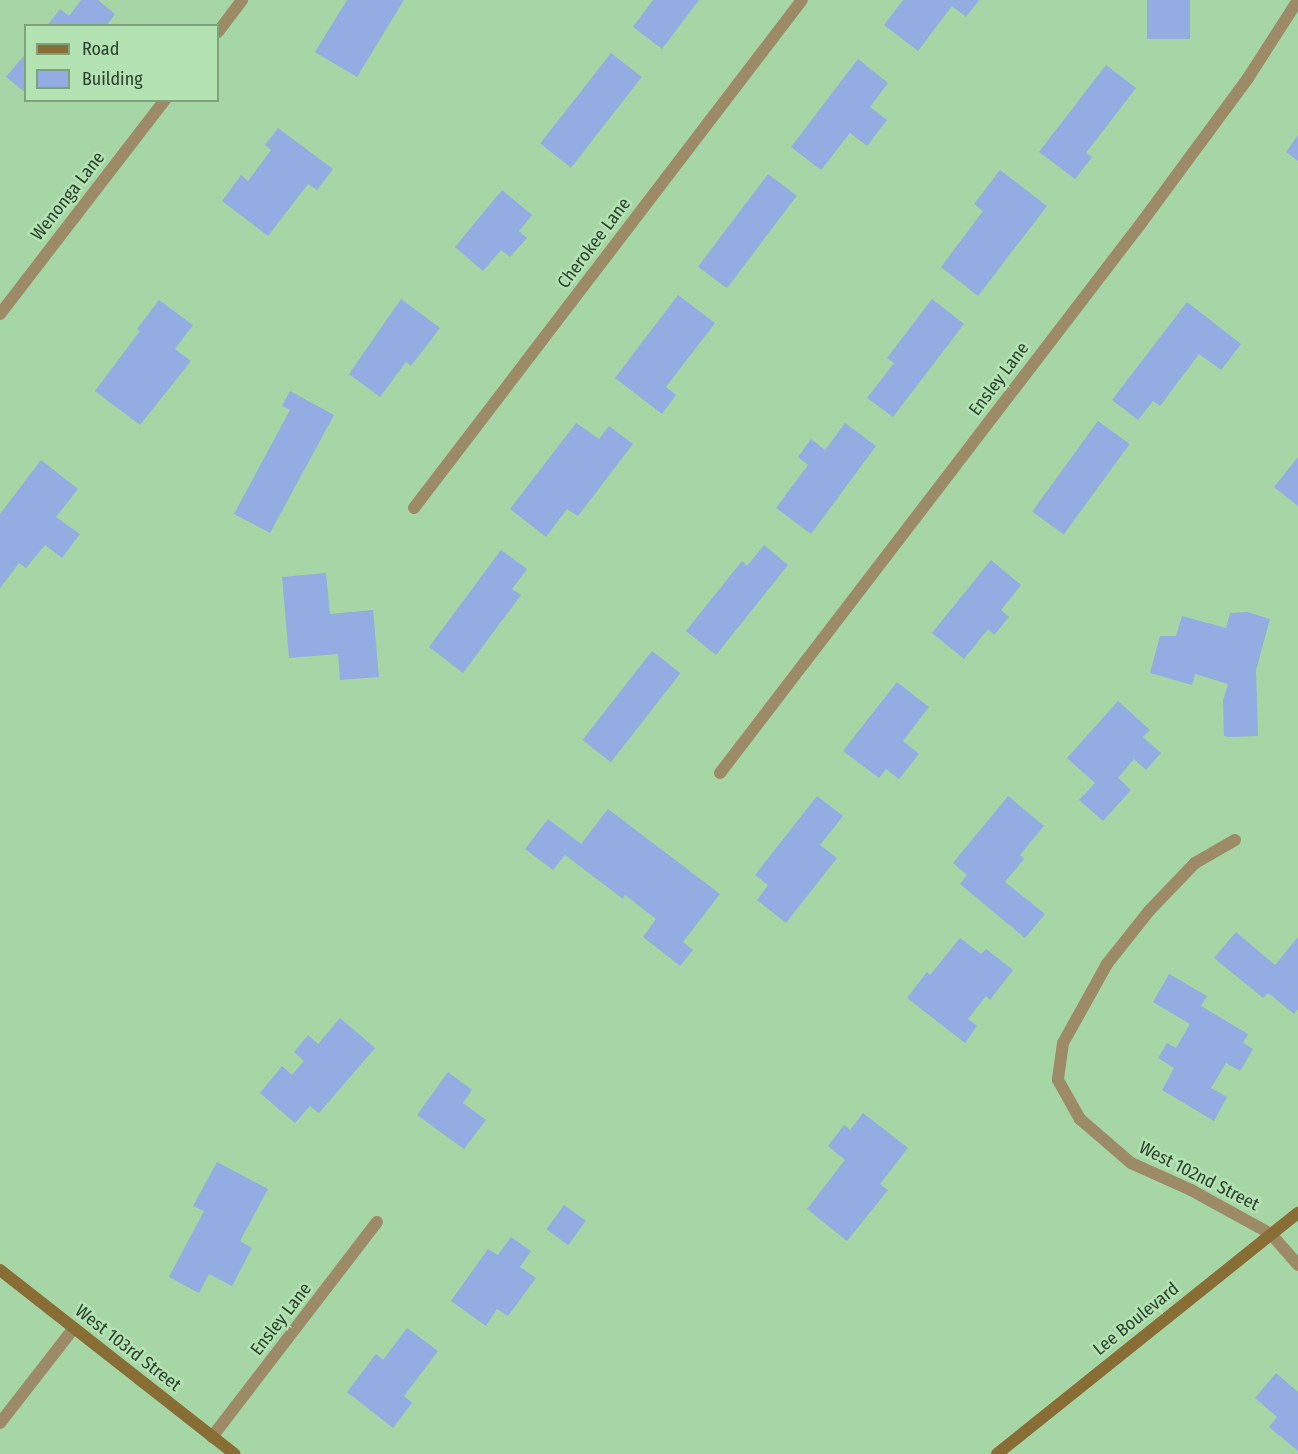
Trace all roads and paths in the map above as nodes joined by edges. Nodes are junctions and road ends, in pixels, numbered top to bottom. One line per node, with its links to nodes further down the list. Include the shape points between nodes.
1 (242, 0): 4 (street)
2 (802, 0): 7 (street, Cherokee Lane)
3 (1298, 0): 8 (street, Ensley Lane, via 1248,78 1142,222)
4 (219, 31)
5 (163, 102): 6 (street, Wenonga Lane)
6 (0, 314)
7 (414, 508)
8 (720, 773)
9 (1235, 840): 12 (street, West 102nd Street, via 1195,863 1149,911 1107,964 1063,1043 1058,1080 1080,1119 1131,1163 1191,1190)
10 (1298, 1213): 12 (street, Lee Boulevard)
11 (377, 1222): 17 (street, Ensley Lane)
12 (1271, 1234): 13 (street); 19 (street, Lee Boulevard)
13 (1298, 1265)
14 (0, 1270): 15 (street, West 103rd Street)
15 (74, 1328): 16 (street); 17 (street, West 103rd Street)
16 (0, 1423)
17 (212, 1437): 18 (street, West 103rd Street)
18 (234, 1454)
19 (997, 1454)

